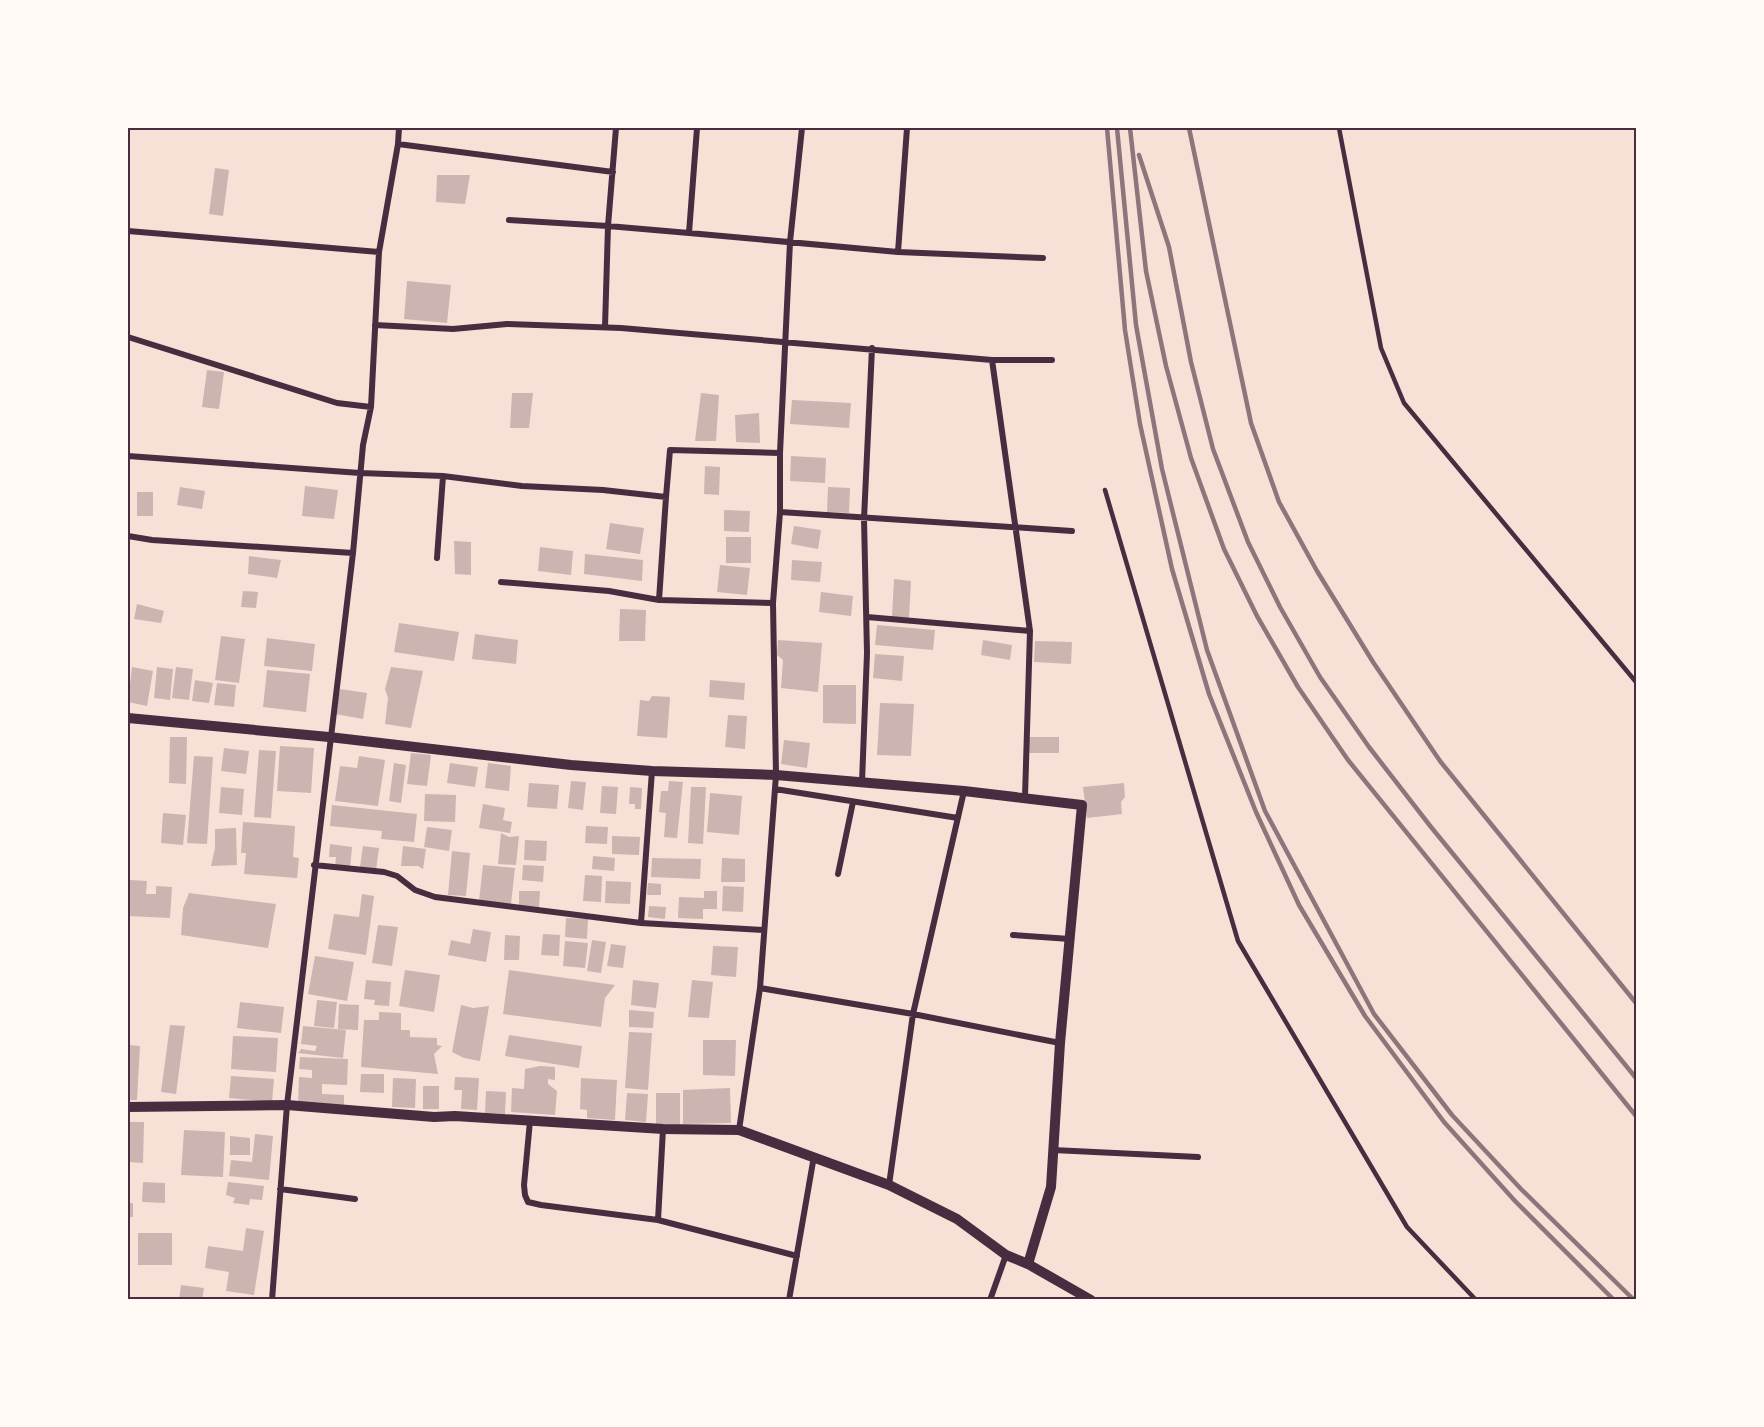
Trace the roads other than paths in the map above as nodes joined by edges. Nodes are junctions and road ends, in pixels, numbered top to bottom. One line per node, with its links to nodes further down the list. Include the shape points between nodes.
1 (399, 128): 7 (street)
2 (616, 128): 8 (street)
3 (697, 128): 12 (street)
4 (802, 128): 13 (street)
5 (907, 128): 15 (street)
6 (1339, 128): 43 (lane, via 1381,348 1404,403)
7 (398, 144): 8 (street); 14 (street)
8 (613, 172): 10 (street)
9 (509, 220): 10 (street)
10 (608, 226): 12 (street); 18 (street)
11 (128, 231): 14 (street)
12 (689, 233): 13 (street)
13 (790, 242): 15 (street); 20 (street)
14 (379, 252): 17 (street)
15 (898, 252): 16 (street)
16 (1043, 258)
17 (375, 325): 18 (street, via 453,329 507,324); 24 (street)
18 (604, 327): 20 (street)
19 (128, 337): 24 (street, via 337,403)
20 (784, 342): 21 (street); 25 (street)
21 (872, 348): 22 (street); 32 (street)
22 (992, 360): 23 (street); 33 (street)
23 (1052, 360)
24 (371, 407): 27 (street)
25 (780, 453): 30 (street, via 670,450); 31 (street)
26 (128, 456): 27 (street)
27 (360, 473): 28 (street); 36 (street)
28 (442, 476): 30 (street); 37 (street)
29 (1105, 490): 83 (lane, via 1238,941 1407,1227)
30 (666, 497): 39 (street)
31 (780, 512): 32 (street); 40 (street)
32 (864, 519): 33 (street); 41 (street)
33 (1014, 528): 34 (street); 42 (street)
34 (1072, 531)
35 (128, 536): 36 (street)
36 (353, 553): 46 (street)
37 (437, 558)
38 (501, 582): 39 (street, via 609,591)
39 (660, 600): 40 (street)
40 (773, 603): 48 (street)
41 (867, 617): 42 (street); 49 (street)
42 (1030, 631): 52 (street)
43 (1636, 682)
44 (128, 718): 45 (street); 46 (street)
45 (128, 726)
46 (329, 737): 47 (street); 55 (street)
47 (652, 771): 48 (street); 57 (street)
48 (776, 775): 49 (street); 50 (street)
49 (862, 782): 51 (street)
50 (775, 789): 53 (street); 58 (street)
51 (964, 791): 52 (street); 54 (street)
52 (1025, 797): 60 (street, via 1082,806)
53 (853, 802): 54 (street); 56 (street)
54 (958, 818): 62 (street)
55 (314, 865): 57 (street, via 384,872 435,897); 64 (street)
56 (838, 874)
57 (641, 924): 58 (street)
58 (763, 930): 61 (street)
59 (1013, 935): 60 (street)
60 (1070, 939): 63 (street)
61 (760, 988): 62 (street); 68 (street)
62 (913, 1014): 63 (street); 72 (street)
63 (1060, 1043): 69 (street)
64 (287, 1105): 65 (street); 66 (street); 73 (street)
65 (128, 1107)
66 (530, 1121): 67 (street); 75 (street, via 524,1185 528,1202)
67 (663, 1129): 68 (street); 75 (street)
68 (739, 1131): 70 (street)
69 (1053, 1150): 71 (street); 78 (street, via 1051,1187)
70 (814, 1156): 72 (street); 77 (street)
71 (1198, 1157)
72 (889, 1185): 76 (street, via 957,1219)
73 (280, 1189): 74 (street); 79 (street)
74 (355, 1199)
75 (658, 1220): 77 (street)
76 (1006, 1254): 78 (street); 81 (street)
77 (797, 1256): 80 (street)
78 (1028, 1264): 82 (street)
79 (272, 1299)
80 (789, 1299)
81 (990, 1299)
82 (1091, 1299)
83 (1476, 1299)

